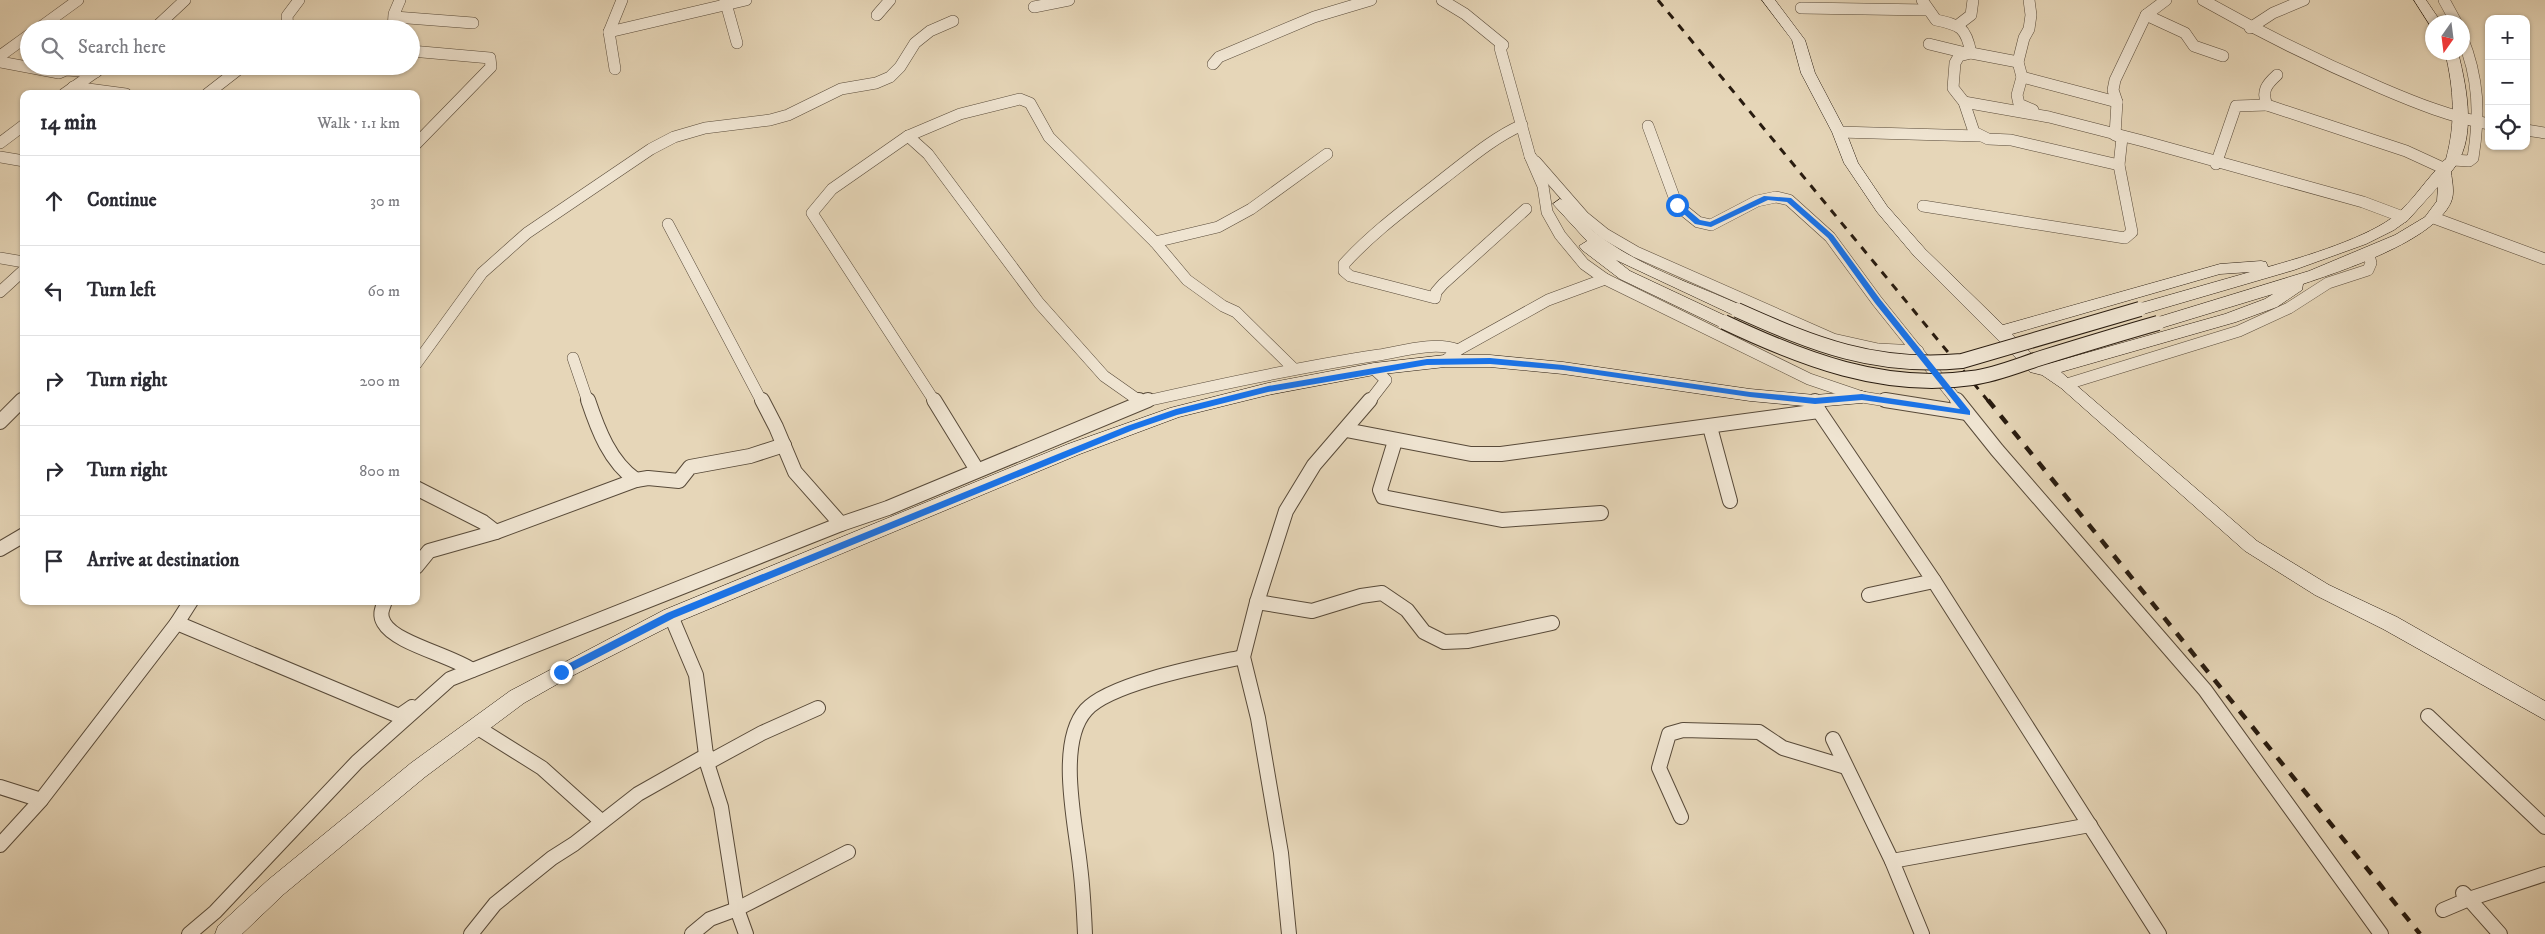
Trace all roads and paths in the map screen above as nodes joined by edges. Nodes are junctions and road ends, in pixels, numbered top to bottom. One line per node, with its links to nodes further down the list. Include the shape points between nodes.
1 (78, 0): 29 (street)
2 (185, 0): 30 (street)
3 (299, 0): 31 (street)
4 (400, 0): 28 (street)
5 (622, 0): 37 (street)
6 (746, 0): 20 (street)
7 (890, 0): 24 (street)
8 (1069, 0): 21 (street)
9 (1371, 0): 49 (street, via 1314,17 1219,58)
10 (1442, 0): 66 (street, via 1503,45 1500,48)
11 (1768, 0): 72 (main road, via 1798,40 1808,73)
12 (1922, 0): 23 (street)
13 (1973, 0): 35 (street, via 1972,14)
14 (2029, 0): 48 (street, via 2030,29 2024,38)
15 (2166, 0): 25 (street)
16 (2203, 0): 36 (street)
17 (2304, 0): 36 (street, via 2273,13)
18 (2420, 0): 26 (main road)
19 (2444, 0): 27 (street)
20 (726, 2): 37 (street); 39 (street)
21 (1034, 7)
22 (1801, 8): 23 (street)
23 (1928, 10): 35 (street, via 1936,20)
24 (876, 15)
25 (2146, 15): 44 (street, via 2185,33 2194,46); 61 (street, via 2115,80)
26 (2430, 15)
27 (2452, 15)
28 (395, 17): 32 (street); 34 (street)
29 (50, 20)
30 (164, 20)
31 (287, 20)
32 (395, 20)
33 (953, 20): 105 (street, via 915,43 890,77 841,89 788,115 705,128 674,137 651,150 527,233 482,273)
34 (473, 24)
35 (1958, 25): 42 (street, via 1968,37)
36 (2250, 28): 64 (street, via 2357,78)
37 (609, 32): 51 (street)
38 (20, 42): 43 (street)
39 (737, 43)
40 (1929, 44): 42 (street)
41 (420, 52): 70 (street, via 490,58 492,61 491,67)
42 (1969, 53): 48 (street); 60 (street, via 1960,56 1955,63 1953,88)
43 (0, 56)
44 (2223, 56)
45 (2470, 56): 65 (street)
46 (2453, 60): 64 (main road)
47 (0, 62): 50 (street)
48 (2018, 62): 55 (street)
49 (1213, 64)
50 (20, 66)
51 (615, 69)
52 (90, 75): 56 (street)
53 (231, 75): 59 (street)
54 (2277, 75): 62 (street, via 2264,88)
55 (2022, 77): 61 (street); 63 (street, via 2016,95 2019,104)
56 (73, 86): 57 (street); 58 (street)
57 (68, 90)
58 (100, 90)
59 (212, 90)
60 (1964, 102): 63 (street); 76 (street, via 1974,132)
61 (2117, 102): 73 (street)
62 (2267, 105): 83 (street, via 2236,106); 84 (street)
63 (2049, 117): 73 (street)
64 (2461, 117): 65 (street); 84 (main road, via 2461,134)
65 (2484, 123): 84 (street, via 2472,158)
66 (1522, 125): 81 (street); 88 (street, via 1500,135 1411,204 1356,251 1344,264 1344,271 1435,298 1436,292 1456,270)
67 (1648, 126): 103 (street, via 1677,205 1698,222 1711,225 1767,197 1789,200 1830,237)
68 (20, 128): 78 (street)
69 (420, 128): 70 (street)
70 (429, 129): 77 (street)
71 (2530, 131): 74 (street)
72 (1839, 132): 76 (street); 102 (main road, via 1851,162 1882,209 1920,253)
73 (2115, 134): 83 (street); 85 (street, via 2122,138)
74 (2545, 134)
75 (908, 136): 92 (street, via 960,114 1007,101 1020,99 1030,103 1049,136); 112 (street, via 928,154 1039,303 1104,376); 121 (street, via 832,189 812,213)
76 (1979, 136): 85 (street, via 2011,140)
77 (420, 139)
78 (0, 143)
79 (1327, 154): 92 (street, via 1251,209 1218,227)
80 (0, 156): 82 (street)
81 (1530, 156): 86 (street); 100 (street, via 1543,186 1547,212 1560,235 1584,264); 103 (street, via 1584,217 1636,252 1833,339 1878,350)
82 (20, 160)
83 (2216, 164): 89 (street, via 2363,202)
84 (2448, 164): 89 (main road); 90 (main road, via 2444,203)
85 (2119, 165): 87 (street, via 2132,232 2126,238)
86 (1560, 204): 97 (main road, bridge, via 1598,243 1639,265 1800,339 1831,350 1904,364 1935,365 1962,361); 99 (main road, bridge, via 1574,232 1625,275 1780,348 1816,362 1882,378 1928,381 1972,378)
87 (1923, 206)
88 (1526, 209)
89 (2403, 216): 97 (main road, via 2389,227 2361,240)
90 (2434, 218): 93 (main road); 95 (street)
91 (668, 224): 120 (street)
92 (1155, 242): 107 (street, via 1187,280 1236,312)
93 (2369, 255): 99 (main road); 110 (street, via 2371,263 2368,270 2328,283 2290,308 2239,331)
94 (0, 258): 96 (street)
95 (2545, 260)
96 (20, 261)
97 (2289, 266): 102 (main road, via 2220,269)
98 (20, 274): 101 (street)
99 (2305, 277): 109 (main road, via 2292,291 2230,318)
100 (1605, 279): 104 (street, via 1588,283 1528,312); 111 (street, via 1809,379)
101 (0, 292)
102 (1999, 332): 109 (main road, via 2036,368)
103 (1918, 351): 115 (street)
104 (1451, 355): 107 (street, via 1450,347 1423,348); 108 (main road); 114 (main road, via 1563,368)
105 (420, 358)
106 (573, 358): 122 (street, via 602,438)
107 (1293, 368): 112 (street)
108 (1374, 369): 118 (street, via 1386,380); 136 (main road, via 1268,389 1176,412 1130,428)
109 (2047, 370): 110 (main road)
110 (2067, 384): 143 (main road, via 2251,546 2322,590 2390,623)
111 (1862, 397): 114 (main road); 115 (street)
112 (1141, 402): 121 (street)
113 (20, 403): 116 (street)
114 (1817, 406): 117 (street); 131 (street)
115 (1967, 413): 171 (street, via 2205,690)
116 (0, 422)
117 (1710, 427): 119 (street, via 1500,454 1471,454); 124 (street)
118 (1346, 430): 119 (street); 133 (street, via 1314,465 1286,511)
119 (1395, 440): 125 (street, via 1380,490 1383,497 1502,520)
120 (784, 445): 122 (street, via 750,456 690,468 679,481 648,478); 126 (street, via 795,472)
121 (977, 470): 126 (street)
122 (627, 481): 127 (street)
123 (420, 490): 127 (street)
124 (1730, 501)
125 (1601, 513)
126 (842, 524): 140 (street)
127 (496, 532): 130 (street, via 429,551)
128 (20, 537): 129 (street)
129 (0, 549)
130 (420, 562)
131 (1934, 581): 132 (street); 153 (street)
132 (1869, 595)
133 (1257, 602): 138 (street, via 1312,611 1382,593 1407,610 1424,632 1444,642 1468,641); 139 (street)
134 (188, 605): 137 (street)
135 (383, 605): 140 (street, via 382,619 393,633 412,645 452,658)
136 (671, 616): 145 (main road, via 517,696); 147 (street, via 696,675)
137 (177, 623): 141 (street, via 399,716); 150 (street)
138 (1552, 623)
139 (1243, 657): 167 (street, via 1205,664 1117,692 1087,709 1077,725 1072,745 1072,800 1082,880); 168 (street, via 1258,718 1281,853)
140 (472, 670): 141 (street)
141 (450, 679): 162 (street, via 357,762 215,912)
142 (818, 708): 147 (street)
143 (2545, 711)
144 (2428, 716): 154 (street)
145 (475, 726): 152 (street, via 542,768); 163 (main road, via 283,881)
146 (1832, 739): 148 (street)
147 (707, 759): 152 (street, via 638,794); 160 (street, via 721,807)
148 (1846, 767): 151 (street, via 1783,748 1759,732 1683,730 1669,734 1659,768); 157 (street)
149 (0, 787): 150 (street)
150 (41, 800): 155 (street)
151 (1681, 817)
152 (601, 821): 164 (street, via 495,904)
153 (2090, 825): 157 (street); 170 (street)
154 (2545, 827)
155 (0, 845)
156 (848, 852): 160 (street)
157 (1892, 861): 169 (street)
158 (2545, 874): 159 (street)
159 (2466, 896): 161 (street); 172 (street)
160 (737, 909): 165 (street, via 710,920); 166 (street)
161 (2444, 910)
162 (189, 934)
163 (226, 934)
164 (471, 934)
165 (692, 934)
166 (746, 934)
167 (1084, 934)
168 (1289, 934)
169 (1922, 934)
170 (2159, 934)
171 (2381, 934)
172 (2500, 934)

